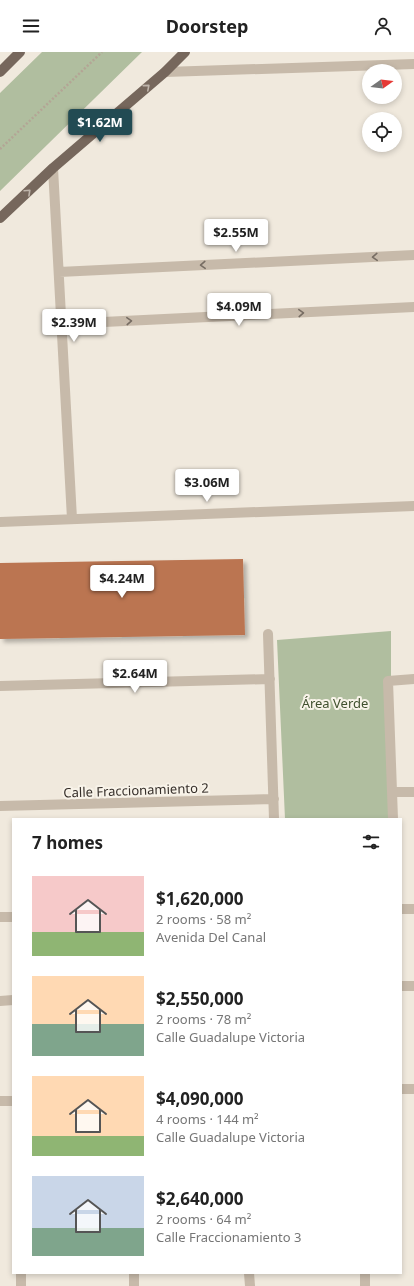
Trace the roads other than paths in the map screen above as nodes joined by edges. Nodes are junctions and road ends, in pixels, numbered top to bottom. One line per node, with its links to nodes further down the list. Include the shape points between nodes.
1 (20, 52): 4 (main road)
2 (184, 52): 5 (main road)
3 (414, 64): 5 (street)
4 (0, 72)
5 (165, 72): 6 (main road, one-way to 5)
6 (53, 168): 7 (main road, one-way to 6); 9 (street)
7 (0, 218)
8 (414, 255): 9 (street, one-way to 9)
9 (59, 272): 11 (street)
10 (414, 307): 11 (street, one-way to 10)
11 (62, 324): 13 (street)
12 (414, 506): 13 (street)
13 (72, 519): 14 (street)
14 (0, 522)
15 (268, 634): 17 (street)
16 (414, 679): 19 (street, via 388,681)
17 (270, 680): 18 (street); 21 (street)
18 (0, 686)
19 (392, 792): 20 (street); 24 (street)
20 (414, 792)
21 (274, 799): 22 (street, Calle Fraccionamiento 2); 23 (street)
22 (0, 806)
23 (274, 818)
24 (393, 818)
25 (414, 908): 26 (street)
26 (402, 909)
27 (0, 917): 28 (street)
28 (12, 917)
29 (402, 986): 30 (street)
30 (414, 986)
31 (12, 1000): 32 (street)
32 (0, 1001)
33 (402, 1089): 34 (street)
34 (414, 1089)
35 (0, 1101): 36 (street)
36 (12, 1101)
37 (21, 1274): 41 (street)
38 (134, 1274): 42 (street)
39 (249, 1274): 43 (street)
40 (365, 1274): 44 (street)
41 (22, 1286)
42 (134, 1286)
43 (250, 1286)
44 (365, 1286)

